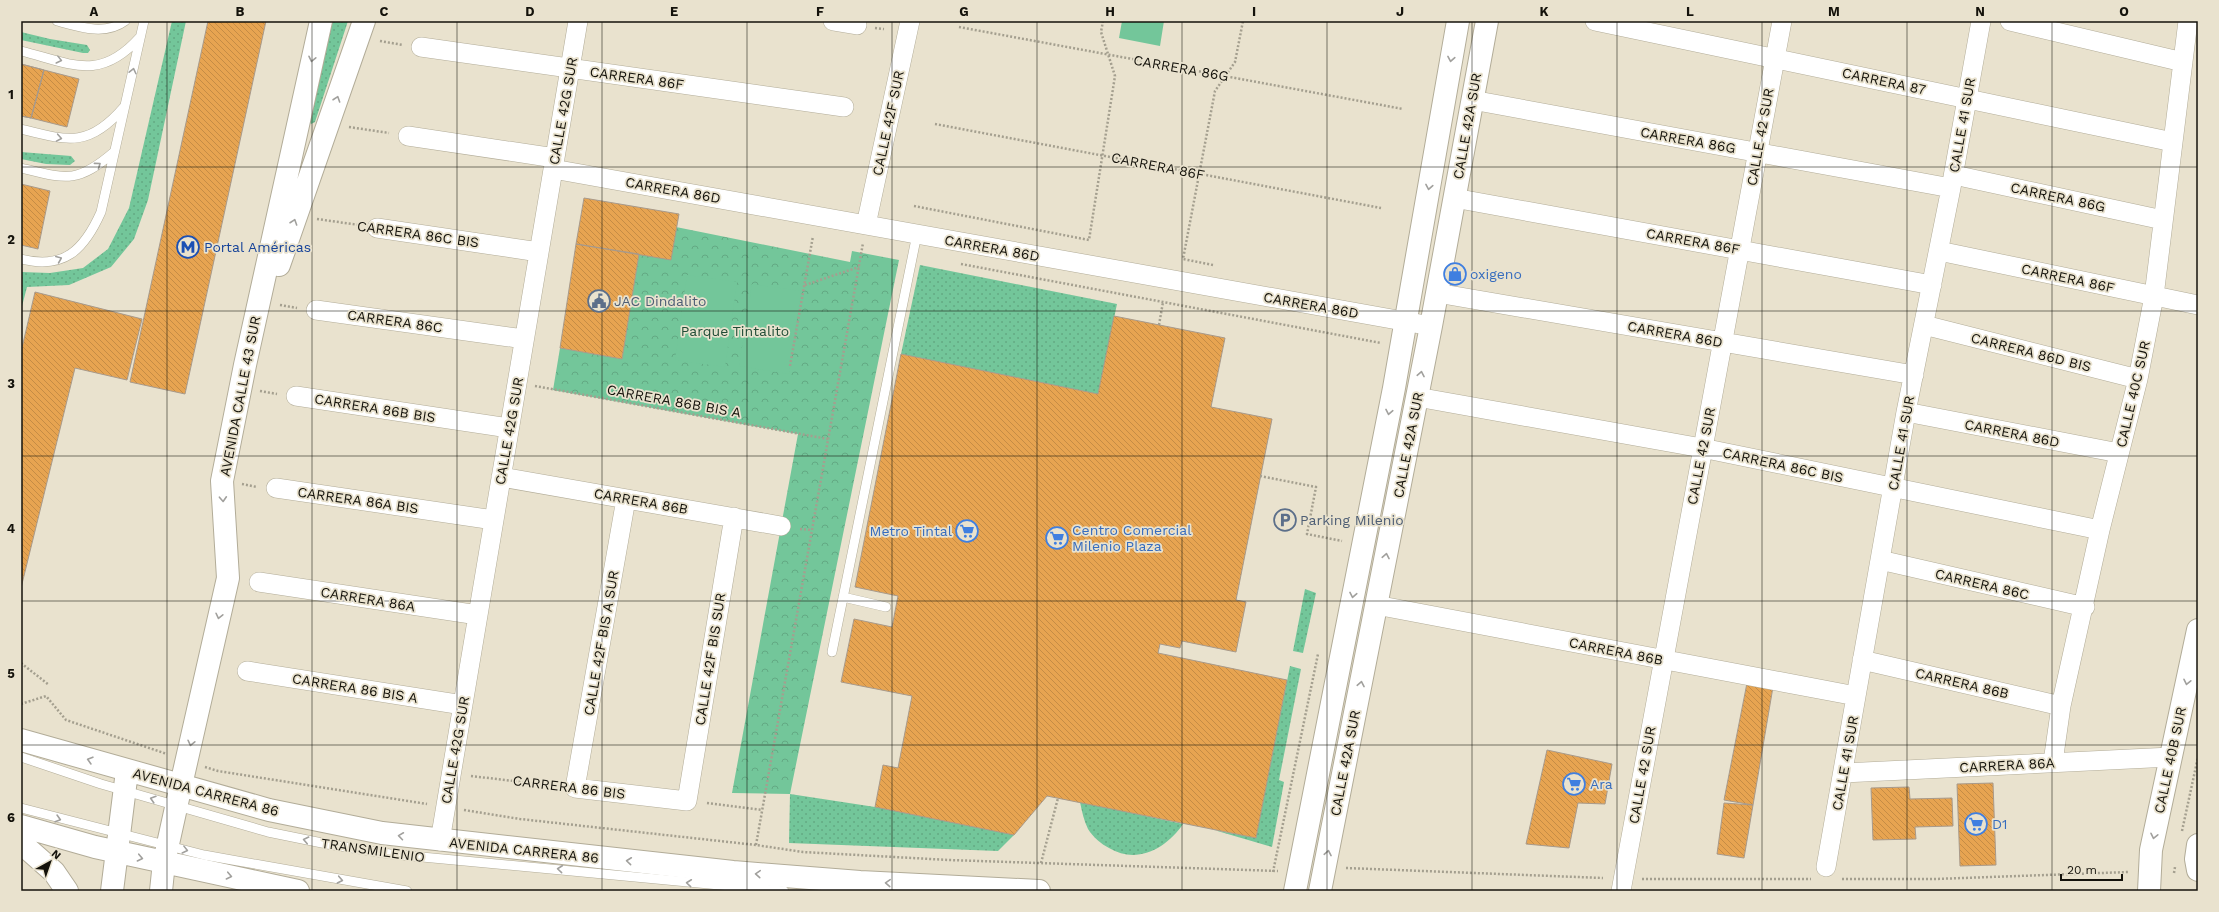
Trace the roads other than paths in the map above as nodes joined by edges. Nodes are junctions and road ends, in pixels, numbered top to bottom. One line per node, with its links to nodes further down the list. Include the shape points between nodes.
1 (57, 21): 2 (lane, via 103,30)
2 (125, 21)
3 (144, 21): 17 (lane)
4 (320, 21): 54 (main road, AVENIDA CALLE 43 SUR, one-way to 54)
5 (578, 21): 22 (street, CALLE 42G SUR)
6 (833, 21): 15 (street)
7 (910, 21): 37 (street, CALLE 42F SUR)
8 (1458, 21): 49 (main road, CALLE 42A SUR, one-way to 49)
9 (1487, 21): 24 (main road, CALLE 42A SUR)
10 (1596, 21): 20 (street, CARRERA 87)
11 (1782, 21): 20 (street, CALLE 42 SUR)
12 (1981, 21): 23 (street, CALLE 41 SUR)
13 (2010, 21): 21 (street)
14 (2188, 21): 21 (street, CALLE 40C SUR)
15 (857, 25)
16 (361, 30): 54 (main road, one-way to 16)
17 (140, 37): 19 (lane, one-way to 17, via 80,65 97,66 111,62 126,53); 25 (lane, one-way to 17)
18 (421, 47): 22 (street, CARRERA 86F)
19 (21, 51)
20 (1774, 59): 23 (street, CARRERA 87); 31 (street, CALLE 42 SUR)
21 (2183, 62): 29 (street, CALLE 40C SUR)
22 (570, 69): 26 (street, CARRERA 86F); 32 (street, CALLE 42G SUR)
23 (1967, 99): 29 (street, CARRERA 87); 34 (street, CALLE 41 SUR)
24 (1472, 100): 31 (street, CARRERA 86G); 35 (main road, CALLE 42A SUR)
25 (125, 106): 27 (lane, one-way to 25, via 62,139 78,139 111,122); 30 (lane)
26 (844, 107)
27 (21, 129)
28 (408, 136): 32 (street, CARRERA 86D)
29 (2173, 142): 36 (street, CALLE 40C SUR)
30 (114, 152): 33 (lane, one-way to 30, via 55,176 73,176 88,172); 43 (lane, one-way to 30, via 35,263 56,262 75,251 91,233 101,212)
31 (1757, 152): 34 (street, CARRERA 86G); 40 (street, CALLE 42 SUR)
32 (554, 164): 37 (street, CARRERA 86D); 42 (street, CALLE 42G SUR)
33 (21, 168)
34 (1952, 182): 36 (street, CARRERA 86G); 41 (street, CALLE 41 SUR)
35 (1454, 198): 40 (street, CARRERA 86F); 45 (main road, CALLE 42A SUR)
36 (2163, 220): 46 (street, CALLE 40C SUR)
37 (866, 225): 39 (street, CARRERA 86D)
38 (377, 228): 42 (street, CARRERA 86C BIS)
39 (917, 234): 49 (street, CARRERA 86D); 73 (lane)
40 (1739, 250): 44 (street, CARRERA 86F); 53 (street, CALLE 42 SUR)
41 (1939, 251): 44 (street, CALLE 41 SUR); 46 (street, CARRERA 86F)
42 (539, 252): 52 (street, CALLE 42G SUR)
43 (21, 259)
44 (1932, 285): 50 (street, CALLE 41 SUR)
45 (1437, 293): 51 (main road, CALLE 42A SUR); 53 (street, CARRERA 86D)
46 (2154, 296): 47 (street, CARRERA 86F); 56 (street, CALLE 40C SUR)
47 (2198, 305)
48 (316, 310): 52 (street, CARRERA 86C)
49 (1405, 322): 51 (street, CARRERA 86D); 112 (main road, CALLE 42A SUR, one-way to 112)
50 (1924, 325): 55 (street, CALLE 41 SUR); 56 (street, CARRERA 86D BIS)
51 (1431, 326): 58 (main road, CALLE 42A SUR, one-way to 51)
52 (524, 339): 60 (street, CALLE 42G SUR)
53 (1722, 342): 55 (street, CARRERA 86D); 61 (street, CALLE 42 SUR)
54 (245, 365): 93 (main road, AVENIDA CALLE 43 SUR, one-way to 93, via 222,481 228,578)
55 (1914, 375): 59 (street, CALLE 41 SUR)
56 (2138, 379): 62 (street, CALLE 40C SUR)
57 (296, 396): 60 (street, CARRERA 86B BIS)
58 (1417, 397): 61 (street, CARRERA 86C BIS); 74 (main road, CALLE 42A SUR, one-way to 58)
59 (1906, 412): 62 (street, CARRERA 86D); 65 (street, CALLE 41 SUR)
60 (510, 428): 63 (street, CALLE 42G SUR)
61 (1702, 448): 65 (street, CARRERA 86C BIS); 80 (street, CALLE 42 SUR)
62 (2119, 453): 70 (street, CALLE 40C SUR)
63 (501, 477): 66 (street, CARRERA 86B); 68 (street, CALLE 42G SUR)
64 (276, 488): 68 (street, CARRERA 86A BIS)
65 (1893, 488): 70 (street, CARRERA 86C BIS); 71 (street, CALLE 41 SUR)
66 (626, 499): 67 (street, CARRERA 86B); 92 (street, CALLE 42F BIS A SUR)
67 (734, 517): 69 (street, CARRERA 86B); 94 (street, CALLE 42F BIS SUR)
68 (494, 520): 77 (street, CALLE 42G SUR)
69 (781, 526)
70 (2100, 530): 76 (street, CALLE 40C SUR)
71 (1880, 560): 76 (street, CARRERA 86C); 81 (street, CALLE 41 SUR)
72 (259, 582): 77 (street, CARRERA 86A)
73 (843, 597): 75 (lane); 79 (lane)
74 (1376, 605): 80 (street, CARRERA 86B); 113 (main road, CALLE 42A SUR, one-way to 74)
75 (886, 607)
76 (2085, 607): 85 (street, CALLE 40C SUR)
77 (478, 615): 84 (street, CALLE 42G SUR)
78 (2198, 630): 88 (main road, CALLE 40B SUR, one-way to 88)
79 (832, 652)
80 (1663, 660): 83 (street, CARRERA 86B); 104 (street, CALLE 42 SUR)
81 (1862, 660): 83 (street, CALLE 41 SUR); 85 (street, CARRERA 86B)
82 (248, 671): 84 (street, CARRERA 86 BIS A)
83 (1856, 696): 90 (street, CALLE 41 SUR)
84 (463, 705): 98 (street, CALLE 42G SUR)
85 (2061, 706): 89 (street, CALLE 40C SUR)
86 (21, 740): 91 (main road, AVENIDA CARRERA 86, one-way to 86)
87 (21, 757): 91 (lane)
88 (2171, 757): 89 (street, CARRERA 86A); 114 (main road, CALLE 40B SUR, one-way to 114, via 2151,850)
89 (2053, 762): 90 (street, CARRERA 86A)
90 (1843, 773): 103 (street, CALLE 41 SUR)
91 (126, 781): 93 (main road, AVENIDA CARRERA 86, one-way to 91); 100 (main road)
92 (575, 788): 94 (street, CARRERA 86 BIS)
93 (179, 796): 98 (main road, AVENIDA CARRERA 86, one-way to 93); 101 (main road, AVENIDA CALLE 43 SUR); 110 (lane, TRANSMILENIO, one-way to 93, via 390,854 268,832)
94 (687, 801)
95 (21, 808): 100 (lane, one-way to 100)
96 (21, 826): 100 (main road)
97 (2190, 840): 102 (main road)
98 (440, 841): 111 (main road, AVENIDA CARRERA 86, one-way to 98, via 860,882 733,872)
99 (21, 843): 105 (main road, via 48,866)
100 (118, 843): 101 (main road, one-way to 101); 106 (main road)
101 (166, 854): 107 (main road, AVENIDA CALLE 43 SUR); 108 (main road, one-way to 108); 109 (lane, one-way to 109, via 204,855)
102 (2198, 870)
103 (1828, 875)
104 (1622, 885)
105 (67, 891)
106 (112, 891)
107 (161, 891)
108 (298, 891)
109 (407, 891)
110 (784, 891)
111 (1039, 891)
112 (1295, 891)
113 (1320, 891)
114 (2149, 891)

